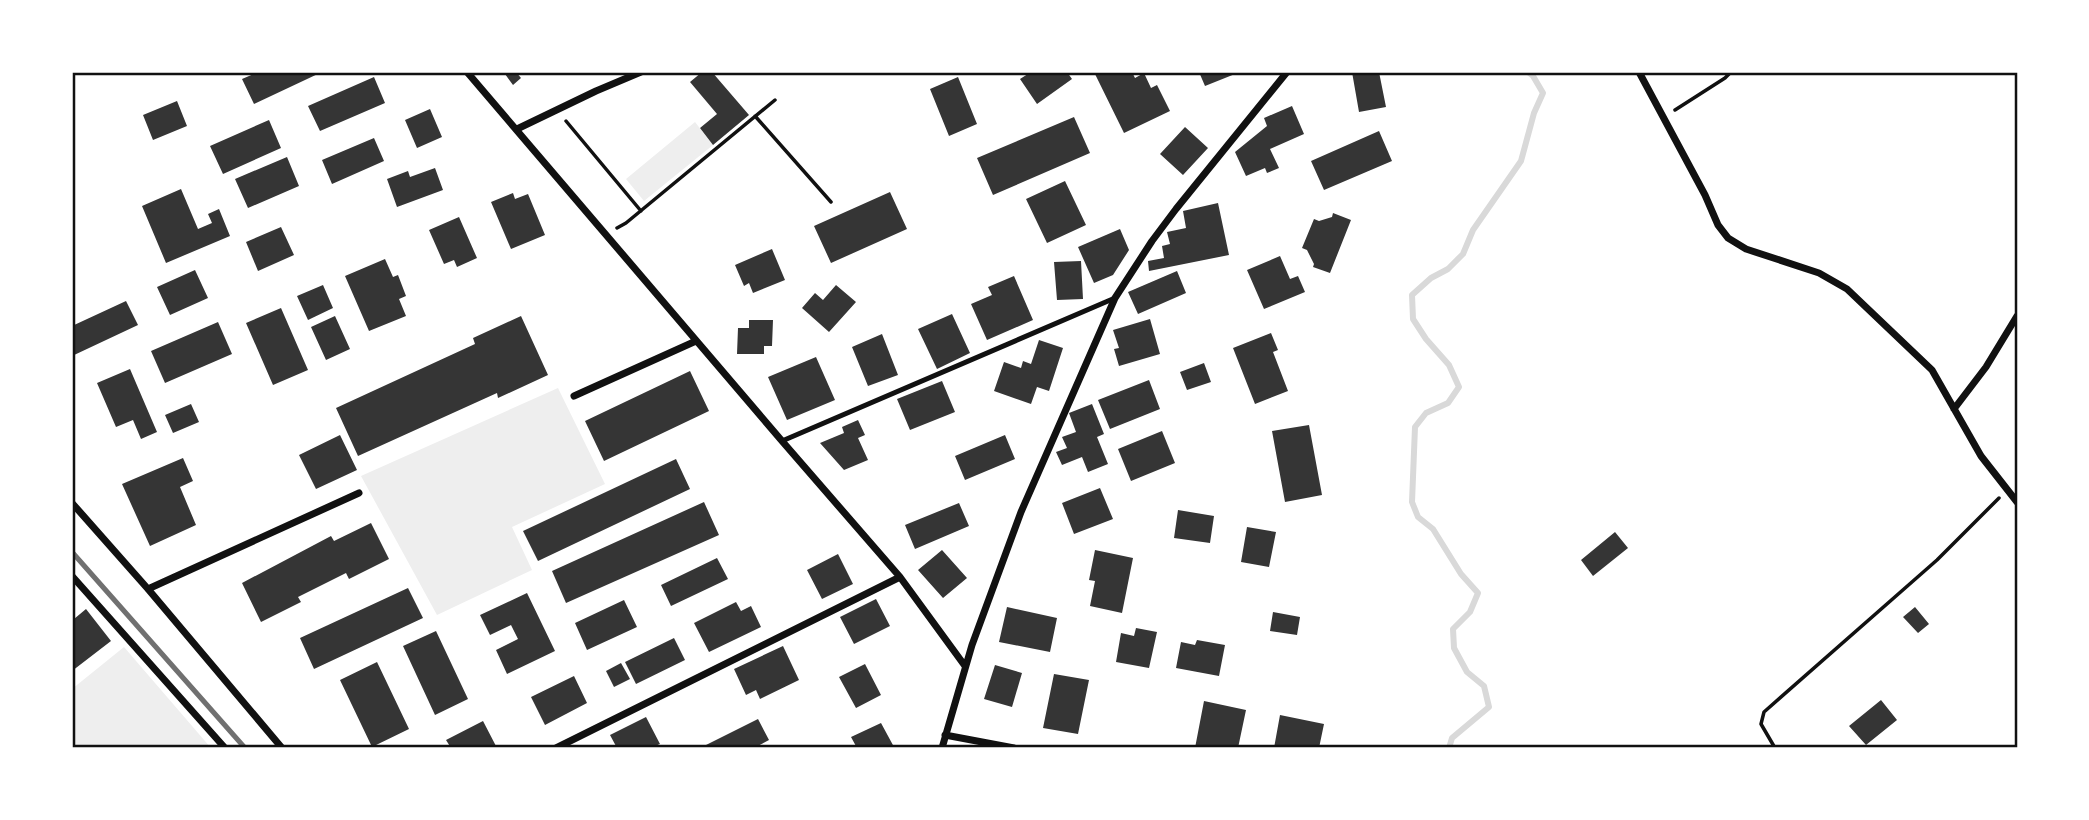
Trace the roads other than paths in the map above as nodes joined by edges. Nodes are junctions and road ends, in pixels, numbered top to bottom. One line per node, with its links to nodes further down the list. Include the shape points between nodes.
1 (467, 72): 5 (street)
2 (641, 72): 5 (street)
3 (1287, 72): 6 (street, via 1176,209)
4 (1639, 72): 10 (street, via 1728,238 1746,249 1819,273 1847,289 1932,370)
5 (517, 129): 8 (street)
6 (1115, 298): 11 (lane); 18 (street, via 1021,512)
7 (2017, 316): 10 (street)
8 (696, 341): 9 (street); 11 (street)
9 (574, 396)
10 (1954, 409): 13 (street, via 1981,456)
11 (782, 441): 16 (street)
12 (359, 493): 17 (street)
13 (2017, 502)
14 (72, 503): 17 (street)
15 (72, 576): 20 (street)
16 (900, 577): 18 (street); 22 (street)
17 (148, 589): 21 (street)
18 (965, 666): 19 (street)
19 (945, 736): 23 (street); 24 (street)
20 (225, 748)
21 (282, 748)
22 (556, 748)
23 (942, 748)
24 (1014, 748)

